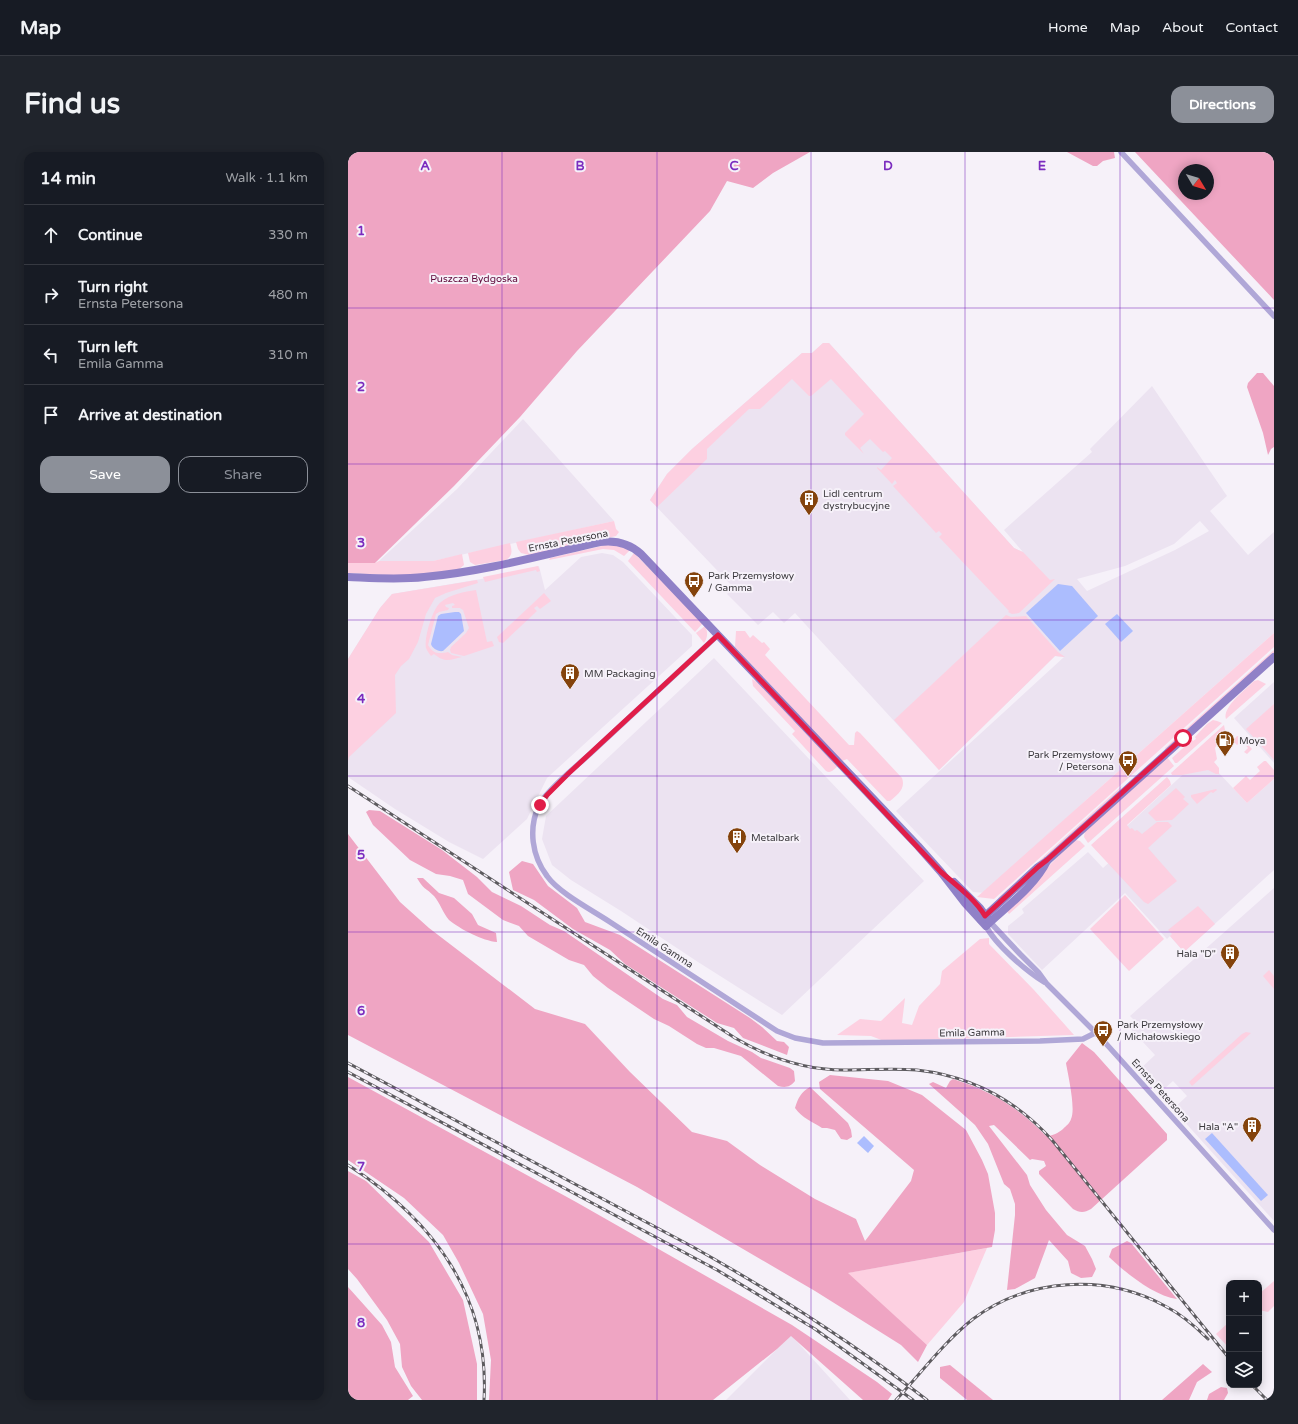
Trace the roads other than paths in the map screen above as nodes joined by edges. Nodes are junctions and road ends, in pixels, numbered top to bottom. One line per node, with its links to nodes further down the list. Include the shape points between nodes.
1 (1120, 152): 2 (street)
2 (1274, 316)
3 (348, 577): 4 (street, Ernsta Petersona, via 395,579 438,576 600,542 616,542 627,544 641,554)
4 (718, 635): 6 (street, Ernsta Petersona); 7 (street, Emila Gamma, via 544,799 535,817 532,836 536,858 548,877 570,896 777,1030 796,1038 823,1043 1040,1041 1083,1039)
5 (1274, 657): 6 (street, via 1038,867)
6 (985, 921): 7 (street, Ernsta Petersona, via 1039,973)
7 (1095, 1033): 8 (street, Ernsta Petersona)
8 (1274, 1230)

